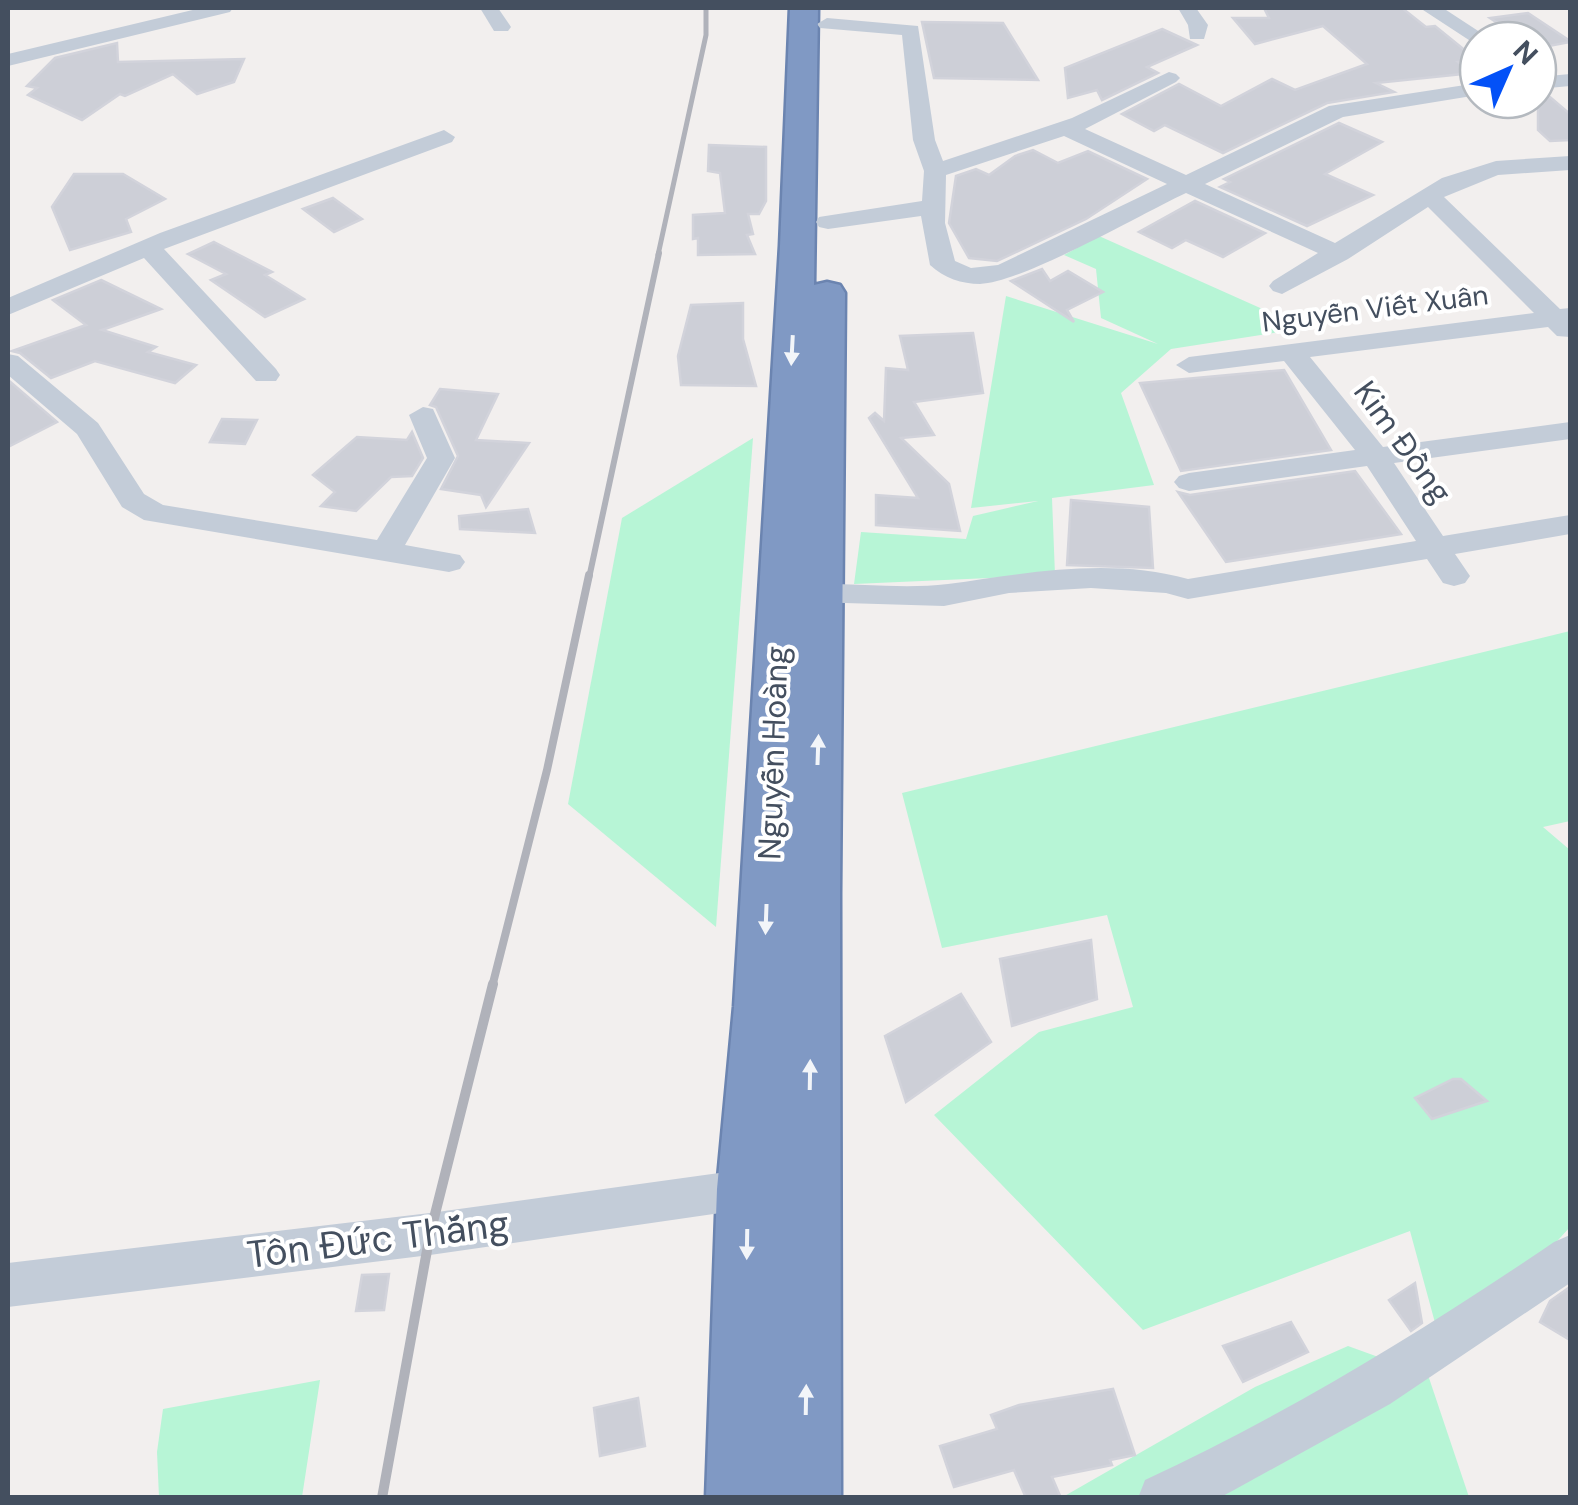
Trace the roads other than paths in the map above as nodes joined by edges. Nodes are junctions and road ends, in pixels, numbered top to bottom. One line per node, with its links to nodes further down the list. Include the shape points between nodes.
1 (223, 8): 10 (street)
2 (489, 8): 7 (street)
3 (1187, 8): 9 (street)
4 (1430, 8): 6 (street)
5 (819, 13): 17 (street, via 910,30 924,140); 21 (highway, Nguyễn Hoàng); 41 (highway, Nguyễn Hoàng, one-way to 41, via 798,246)
6 (1458, 25)
7 (501, 27)
8 (8, 35): 10 (street)
9 (1197, 35)
10 (33, 52): 11 (street)
11 (8, 60)
12 (1170, 78): 14 (street)
13 (1458, 92): 18 (street, via 1344,108)
14 (1065, 128): 17 (street); 18 (street)
15 (444, 138): 22 (street)
16 (1568, 165): 19 (street, via 1496,168)
17 (935, 171): 20 (street)
18 (1188, 182): 20 (street, via 989,277 944,266); 23 (street)
19 (1428, 194): 23 (street); 26 (street)
20 (933, 207): 21 (street)
21 (828, 222): 40 (highway, Nguyễn Hoàng)
22 (148, 247): 25 (street); 30 (street)
23 (1339, 254): 24 (street)
24 (1282, 286)
25 (8, 308)
26 (1565, 322): 27 (street, Nguyễn Viết Xuân)
27 (1291, 352): 29 (street, Nguyễn Viết Xuân); 33 (street, Kim Đồng)
28 (8, 362): 37 (street, via 88,429 143,508)
29 (1189, 366)
30 (266, 374)
31 (423, 415): 37 (street, via 441,458)
32 (1570, 430): 33 (street)
33 (1375, 456): 34 (street); 36 (street, Kim Đồng)
34 (1189, 482)
35 (1570, 525): 36 (street)
36 (1436, 547): 39 (street, Kim Đồng); 40 (street, via 1188,589 1091,578 944,595)
37 (386, 552): 38 (street)
38 (449, 562)
39 (1454, 576)
40 (823, 595): 45 (highway, Nguyễn Hoàng, one-way to 40)
41 (748, 1190): 43 (street, Tôn Đức Thắng); 44 (highway, Nguyễn Hoàng, one-way to 44)
42 (1570, 1257): 46 (street, via 1342,1406)
43 (8, 1285)
44 (742, 1498)
45 (805, 1498)
46 (1163, 1498)

